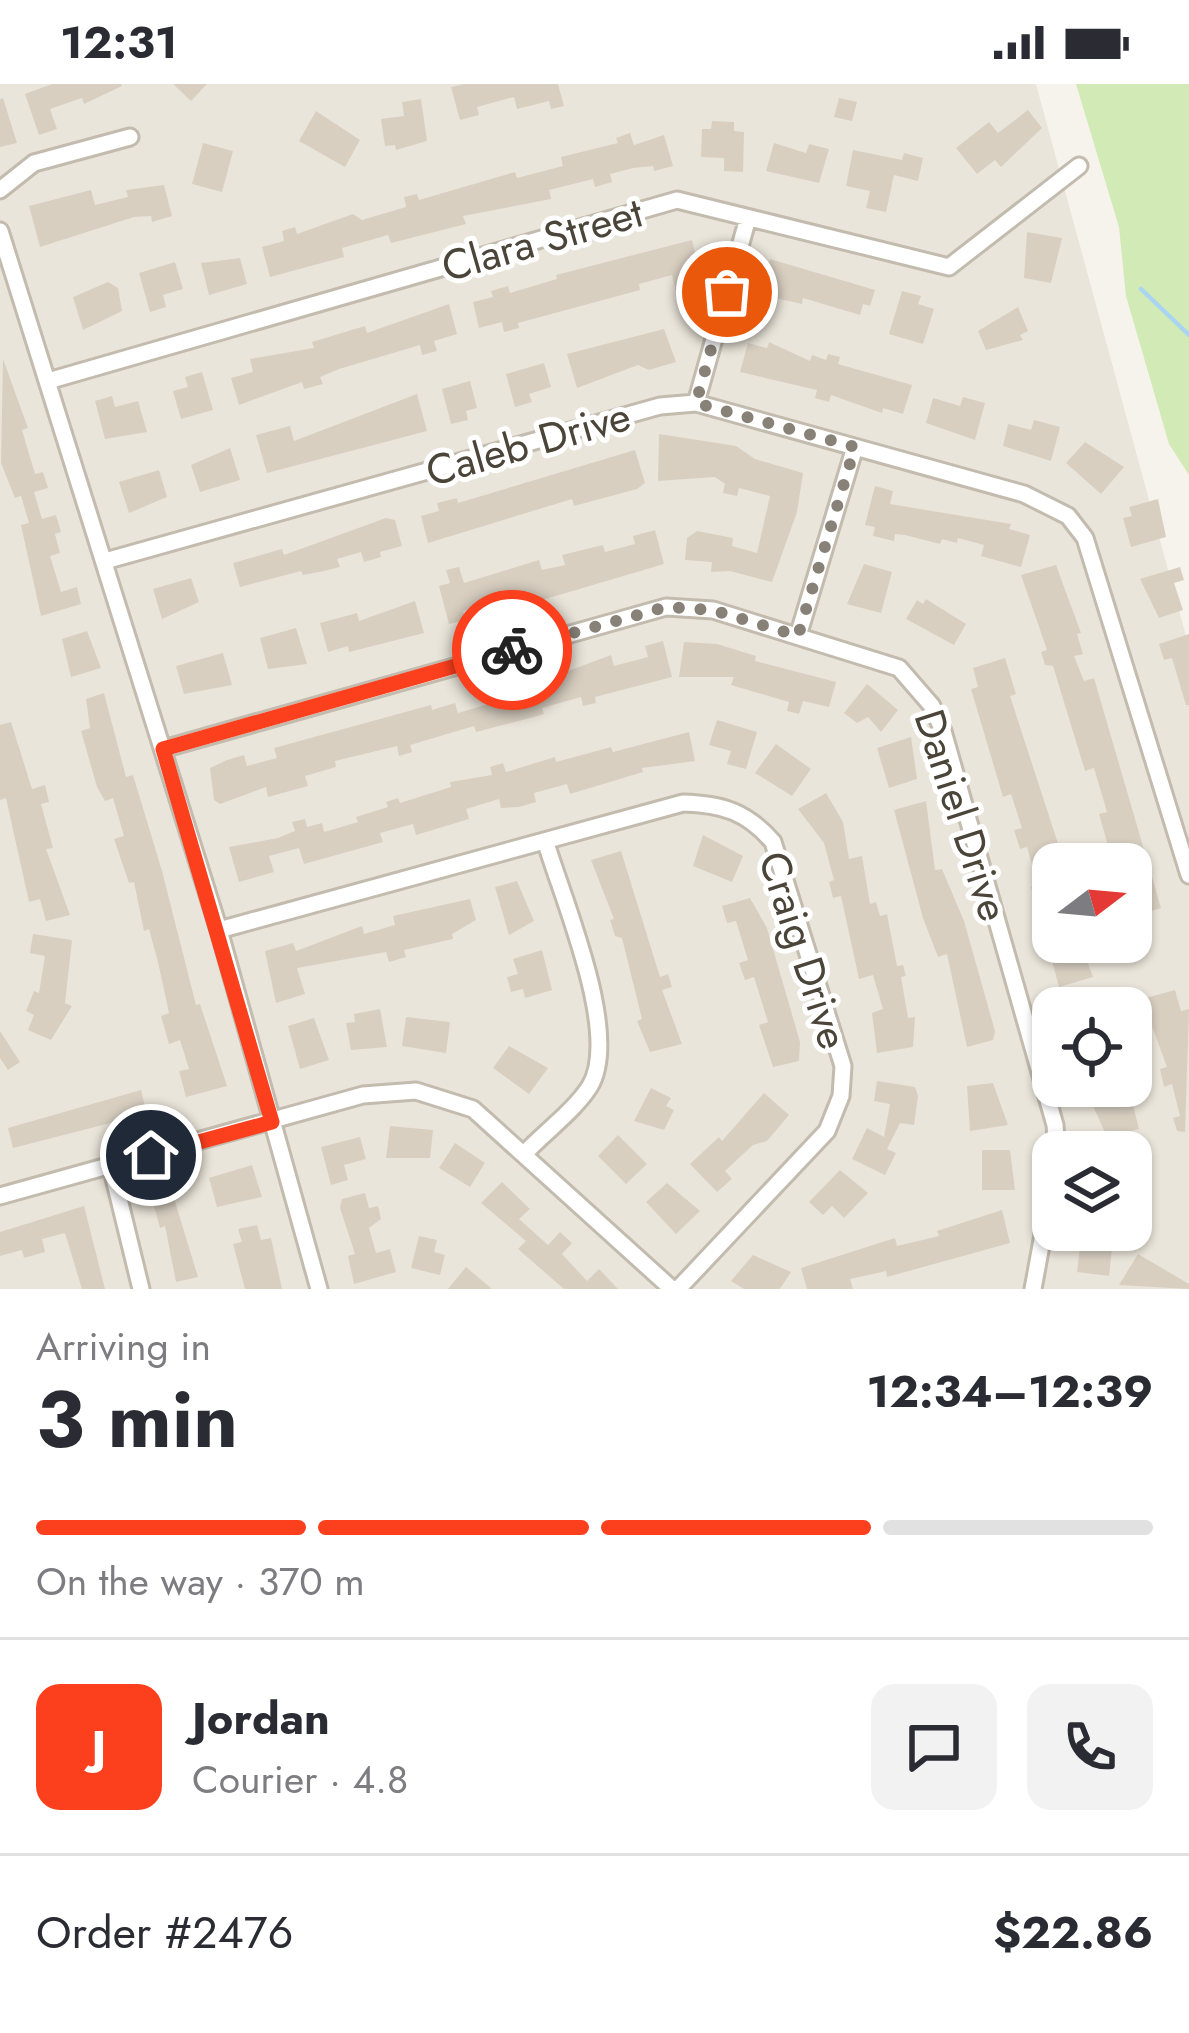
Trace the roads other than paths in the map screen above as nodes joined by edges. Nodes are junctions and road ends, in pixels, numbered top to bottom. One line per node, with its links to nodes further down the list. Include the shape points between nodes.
1 (130, 137): 3 (street, via 34,163)
2 (1079, 166): 4 (street, Clara Street, via 949,266)
3 (0, 190)
4 (748, 218): 6 (street, Clara Street, via 676,200); 7 (street)
5 (0, 231): 6 (street)
6 (49, 380): 9 (street)
7 (696, 403): 8 (street, Caleb Drive); 9 (street, Caleb Drive, via 660,406)
8 (855, 447): 10 (street); 13 (street, Caleb Drive, via 1024,494 1068,517 1085,538)
9 (105, 562): 11 (street)
10 (798, 636): 11 (street, Daniel Drive, via 713,610 666,607); 16 (street, Daniel Drive, via 898,668 932,706)
11 (163, 749): 14 (street)
12 (546, 843): 14 (street, Craig Drive); 17 (street, via 601,1051 590,1086); 23 (street, Craig Drive, via 683,803 751,817 773,842 843,1066 827,1131)
13 (1189, 875)
14 (219, 930): 15 (street)
15 (272, 1122): 17 (street, via 363,1095 416,1091 473,1109); 18 (street); 22 (street)
16 (1055, 1131)
17 (525, 1153): 23 (street)
18 (110, 1166): 19 (street); 21 (street)
19 (0, 1196)
20 (1040, 1251): 24 (street)
21 (141, 1289)
22 (319, 1289)
23 (675, 1289)
24 (1033, 1289)

